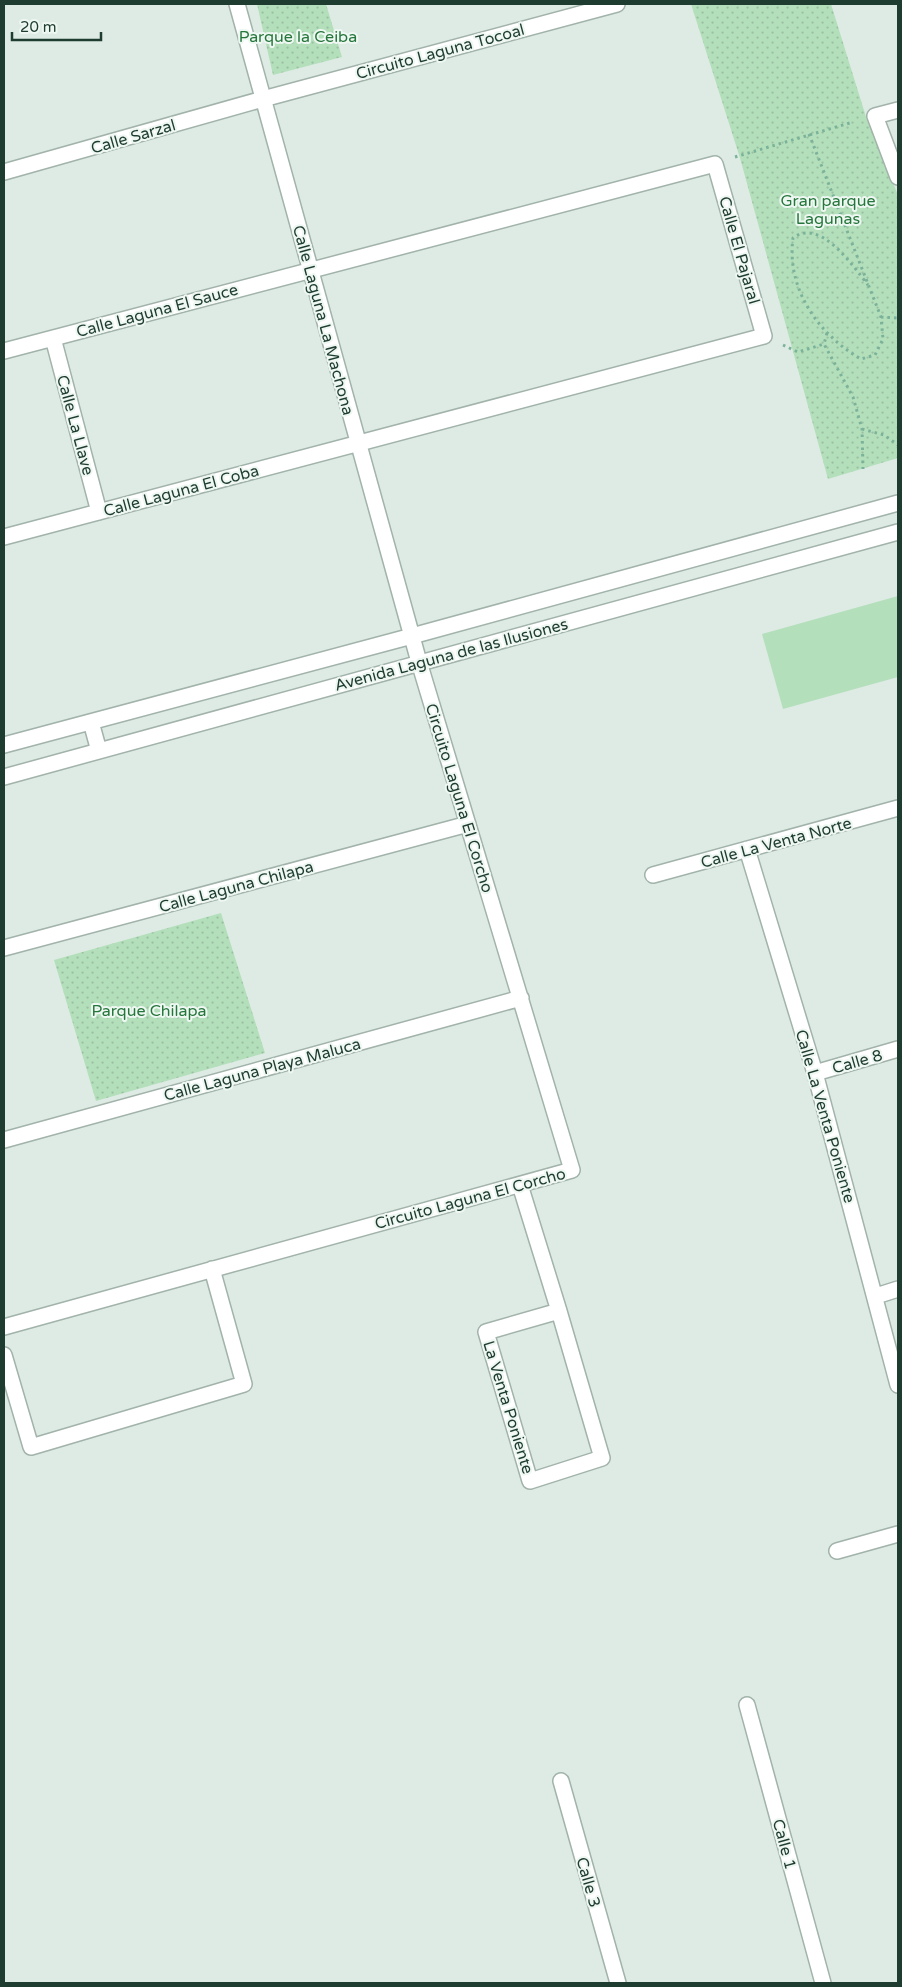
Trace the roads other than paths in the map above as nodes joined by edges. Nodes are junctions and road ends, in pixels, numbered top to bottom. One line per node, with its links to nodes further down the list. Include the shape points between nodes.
1 (237, 4): 3 (street, Calle Laguna La Machona)
2 (617, 4): 3 (street, Circuito Laguna Tocoal)
3 (263, 99): 5 (street, Calle Sarzal); 7 (street, Calle Laguna La Machona)
4 (898, 110): 6 (street, via 875,116)
5 (4, 172)
6 (898, 177)
7 (311, 270): 8 (street, Calle Laguna El Sauce); 10 (street, Calle Laguna La Machona); 10 (street, Calle El Pajaral, via 715,164 764,336)
8 (53, 338): 9 (street, Calle Laguna El Sauce); 12 (street, Calle La Llave)
9 (4, 351)
10 (359, 444): 12 (street, Calle Laguna El Coba); 15 (street, Calle Laguna La Machona)
11 (898, 503): 15 (street, Avenida Laguna de las Ilusiones)
12 (99, 512): 14 (street, Calle Laguna El Coba)
13 (898, 532): 16 (street, Avenida Laguna de las Ilusiones)
14 (4, 537)
15 (412, 636): 16 (street, Circuito Laguna El Corcho); 17 (street, Avenida Laguna de las Ilusiones)
16 (419, 662): 19 (street, Avenida Laguna de las Ilusiones); 22 (street, Circuito Laguna El Corcho)
17 (91, 722): 18 (street, Avenida Laguna de las Ilusiones); 19 (street)
18 (4, 745)
19 (99, 751): 20 (street, Avenida Laguna de las Ilusiones)
20 (4, 777)
21 (898, 808): 23 (street, Calle La Venta Norte)
22 (468, 824): 25 (street, Calle Laguna Chilapa); 26 (street, Circuito Laguna El Corcho)
23 (747, 849): 24 (street, Calle La Venta Norte); 28 (street, Calle La Venta Poniente)
24 (653, 875)
25 (4, 948)
26 (521, 998): 29 (street, Calle Laguna Playa Maluca); 30 (street, Circuito Laguna El Corcho, via 572,1170)
27 (898, 1049): 28 (street, Calle 8)
28 (815, 1073): 33 (street, Calle La Venta Poniente)
29 (4, 1140)
30 (520, 1185): 31 (street, Circuito Laguna El Corcho); 34 (street, La Venta Poniente)
31 (212, 1269): 35 (street, Circuito Laguna El Corcho); 36 (street, via 244,1384 31,1447)
32 (898, 1289): 33 (street)
33 (876, 1296): 37 (street, Calle La Venta Poniente)
34 (559, 1311): 34 (street, La Venta Poniente, via 486,1332 530,1481 602,1458)
35 (4, 1327)
36 (4, 1355)
37 (898, 1385)
38 (898, 1534): 39 (street)
39 (837, 1551)
40 (747, 1705): 43 (street, Calle 1)
41 (561, 1781): 42 (street, Calle 3)
42 (618, 1983)
43 (823, 1983)

